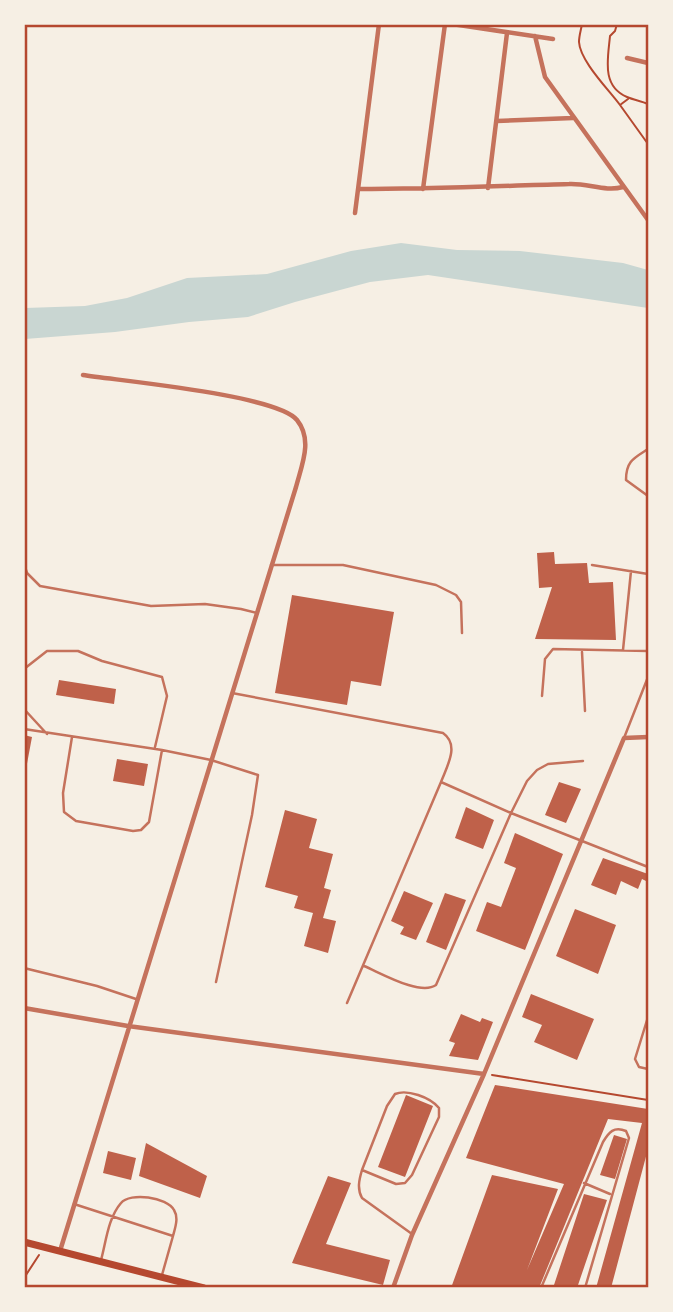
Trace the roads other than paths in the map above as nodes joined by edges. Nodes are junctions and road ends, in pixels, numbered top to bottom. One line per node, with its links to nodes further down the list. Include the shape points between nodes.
1 (379, 24): 14 (street)
2 (445, 24): 15 (street)
3 (452, 24): 4 (street)
4 (460, 25): 5 (street)
5 (507, 33): 6 (street); 11 (street)
6 (535, 36): 7 (street); 10 (street, via 545,77)
7 (553, 39)
8 (627, 58): 9 (street)
9 (649, 63)
10 (573, 118): 11 (street); 12 (street)
11 (497, 121): 13 (street)
12 (623, 187): 13 (street, via 574,183); 17 (street)
13 (488, 188): 15 (street)
14 (358, 189): 15 (street); 16 (street)
15 (423, 189)
16 (355, 213)
17 (649, 220)
18 (83, 376): 22 (street, via 245,397 295,417 307,444)
19 (649, 449): 20 (lane, via 629,461 626,480)
20 (649, 496)
21 (24, 564): 26 (lane, via 40,586 140,605 205,604)
22 (271, 565): 26 (street); 27 (lane, via 342,565 436,585 461,601)
23 (592, 565): 24 (lane)
24 (631, 571): 25 (lane); 29 (lane)
25 (649, 574)
26 (257, 613): 33 (street)
27 (461, 633)
28 (582, 650): 29 (lane); 34 (lane, via 550,651); 36 (lane)
29 (623, 650): 30 (lane)
30 (649, 651)
31 (24, 670): 42 (lane, via 47,651 78,651 162,677 167,696)
32 (649, 677): 41 (lane)
33 (232, 693): 44 (street); 46 (lane, via 443,733 452,747)
34 (542, 696)
35 (24, 709): 38 (lane)
36 (586, 711)
37 (24, 729): 38 (lane)
38 (47, 734): 39 (lane)
39 (72, 737): 42 (lane); 43 (lane, via 64,812 76,821 133,831 149,822)
40 (649, 737): 41 (street)
41 (624, 738): 48 (street)
42 (155, 749): 43 (lane)
43 (162, 750): 44 (lane)
44 (211, 760): 52 (lane, via 258,775); 53 (street)
45 (583, 761): 47 (lane, via 537,769)
46 (441, 782): 47 (lane); 50 (lane)
47 (511, 813): 48 (lane); 50 (lane, via 436,985 414,987)
48 (581, 841): 49 (lane); 59 (street)
49 (649, 867)
50 (363, 966): 54 (lane)
51 (24, 968): 53 (lane)
52 (216, 982)
53 (137, 999): 57 (street)
54 (347, 1003)
55 (24, 1008): 57 (street)
56 (649, 1017): 58 (lane, via 635,1059 639,1067)
57 (128, 1026): 59 (street); 63 (street)
58 (649, 1069)
59 (484, 1074): 65 (street)
60 (362, 1170): 60 (lane, via 396,1184 405,1183 439,1117 435,1103 405,1091 395,1094); 65 (lane, via 362,1198)
61 (584, 1183): 62 (lane); 62 (lane, via 607,1135 615,1129 626,1131 629,1138); 73 (lane)
62 (610, 1194): 74 (lane)
63 (74, 1204): 64 (lane); 68 (street)
64 (112, 1218): 66 (lane); 66 (lane, via 128,1198 154,1199 175,1211); 69 (lane)
65 (412, 1235): 72 (street)
66 (173, 1237): 70 (lane)
67 (24, 1241): 68 (main road)
68 (60, 1251): 69 (main road)
69 (100, 1261): 70 (main road)
70 (162, 1277): 71 (main road)
71 (204, 1287)
72 (393, 1287)
73 (541, 1287)
74 (585, 1287)

